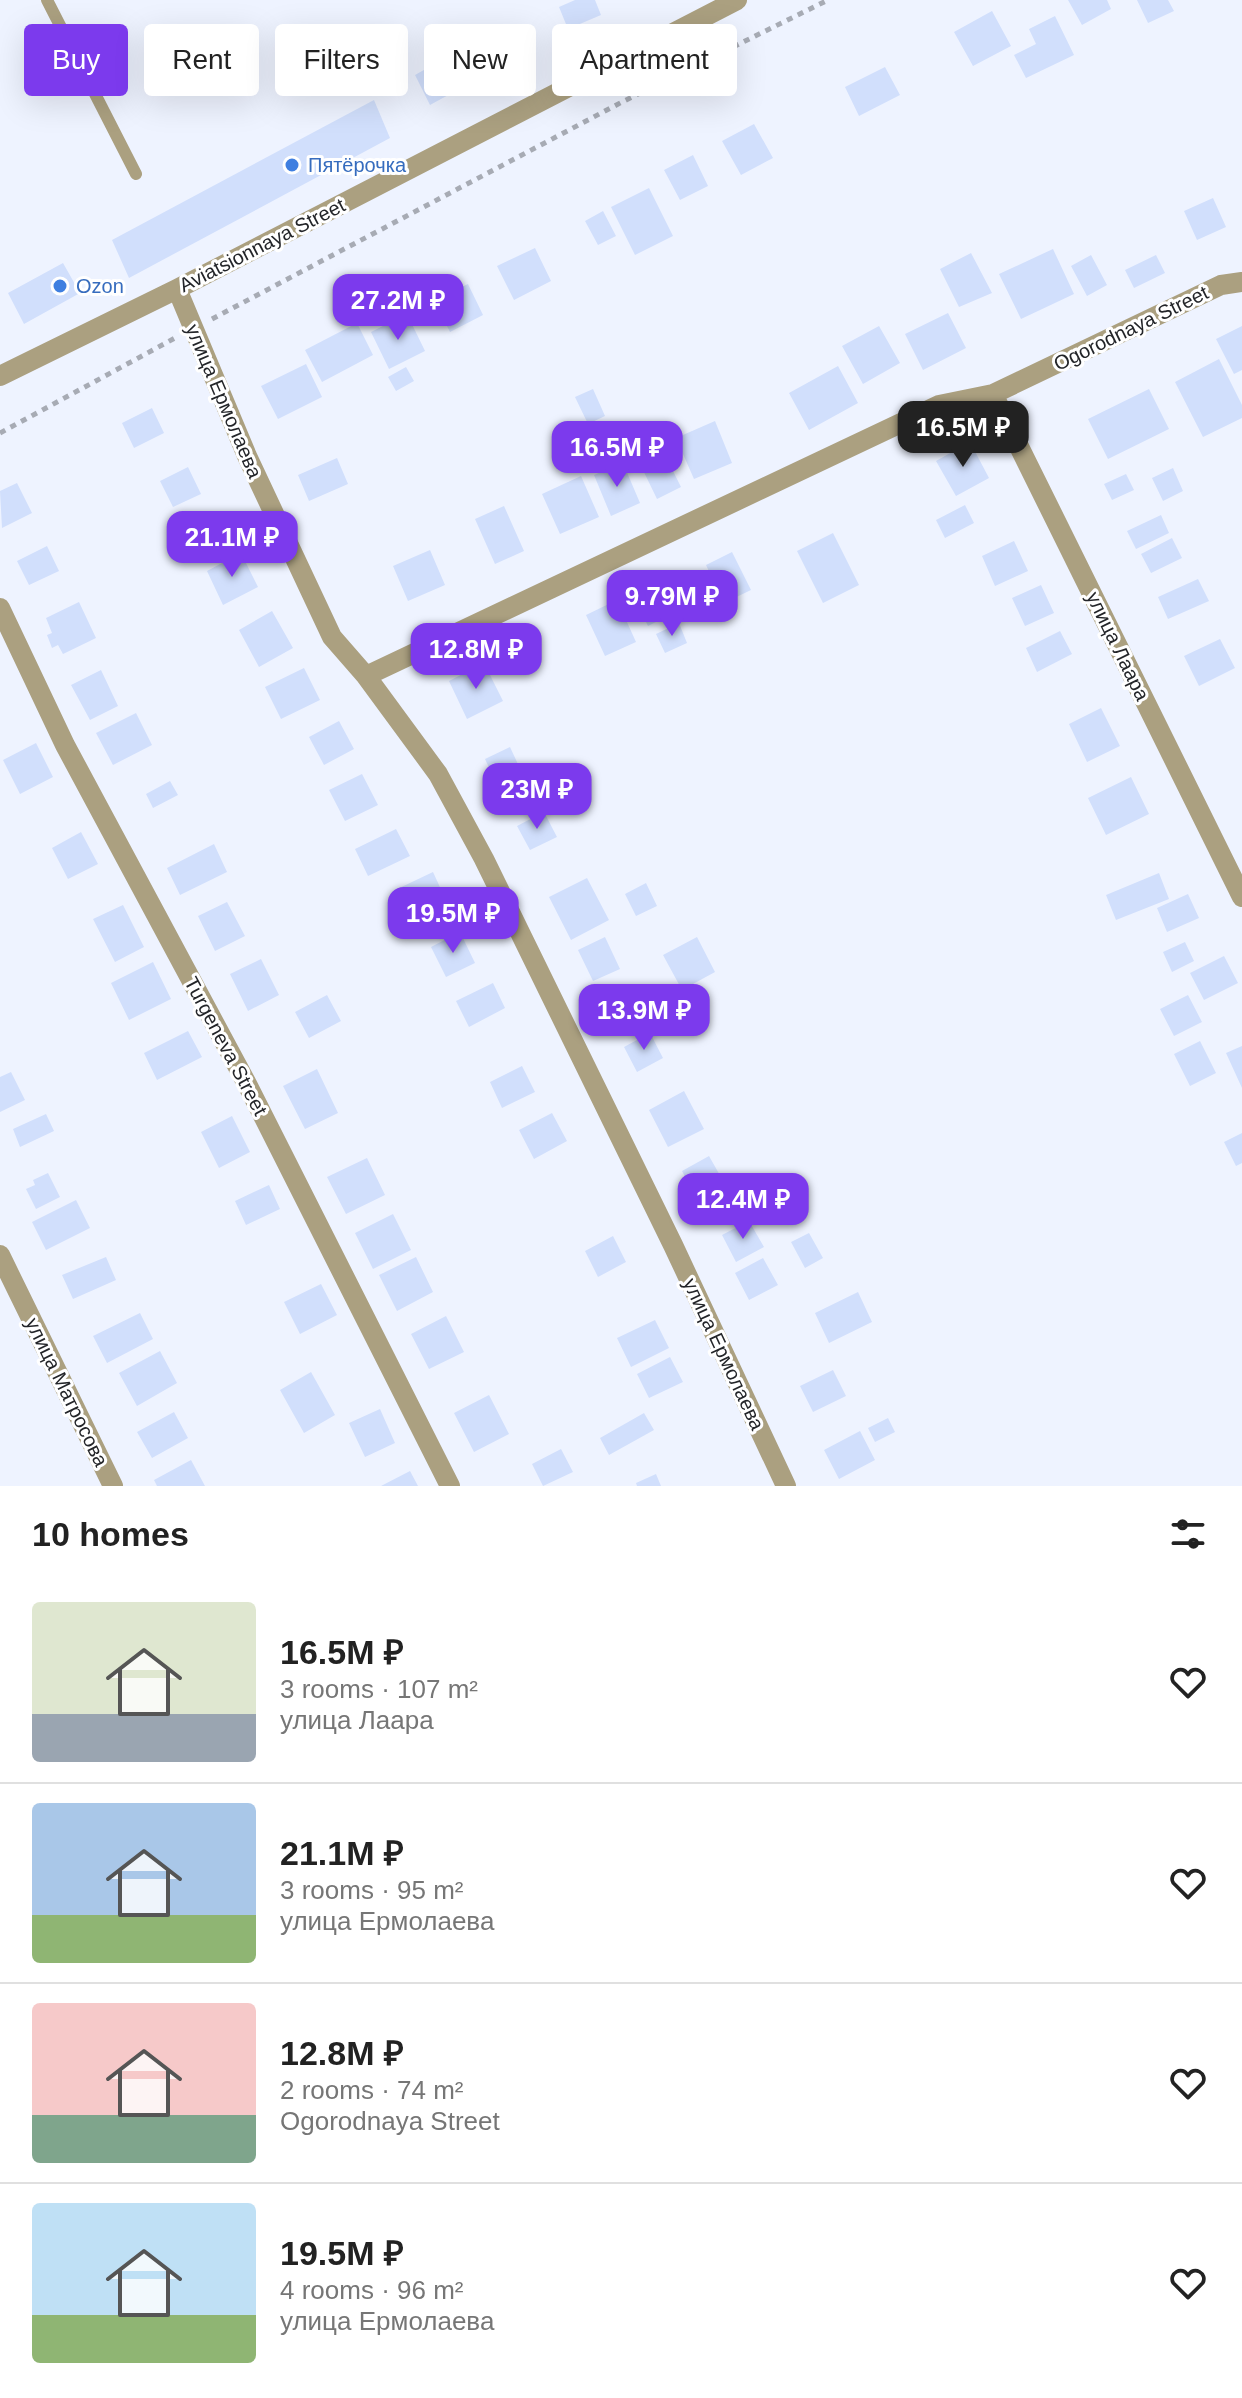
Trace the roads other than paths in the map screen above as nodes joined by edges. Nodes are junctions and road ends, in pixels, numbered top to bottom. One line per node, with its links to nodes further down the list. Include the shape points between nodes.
1 (47, 0): 3 (lane)
2 (737, 0): 5 (street, Aviatsionnaya Street)
3 (136, 174)
4 (1242, 282): 7 (street, Ogorodnaya Street, via 1221,285)
5 (177, 289): 6 (street, Aviatsionnaya Street); 9 (street, улица Ермолаева, via 247,456 332,637)
6 (0, 376)
7 (993, 394): 9 (street, Ogorodnaya Street, via 939,405); 10 (street, улица Лаара)
8 (0, 608): 13 (street, Turgeneva Street, via 65,745 247,1084)
9 (366, 676): 14 (street, улица Ермолаева, via 438,774 484,859)
10 (1242, 897)
11 (0, 1255): 12 (street, улица Матросова)
12 (113, 1486)
13 (450, 1486)
14 (786, 1486)

